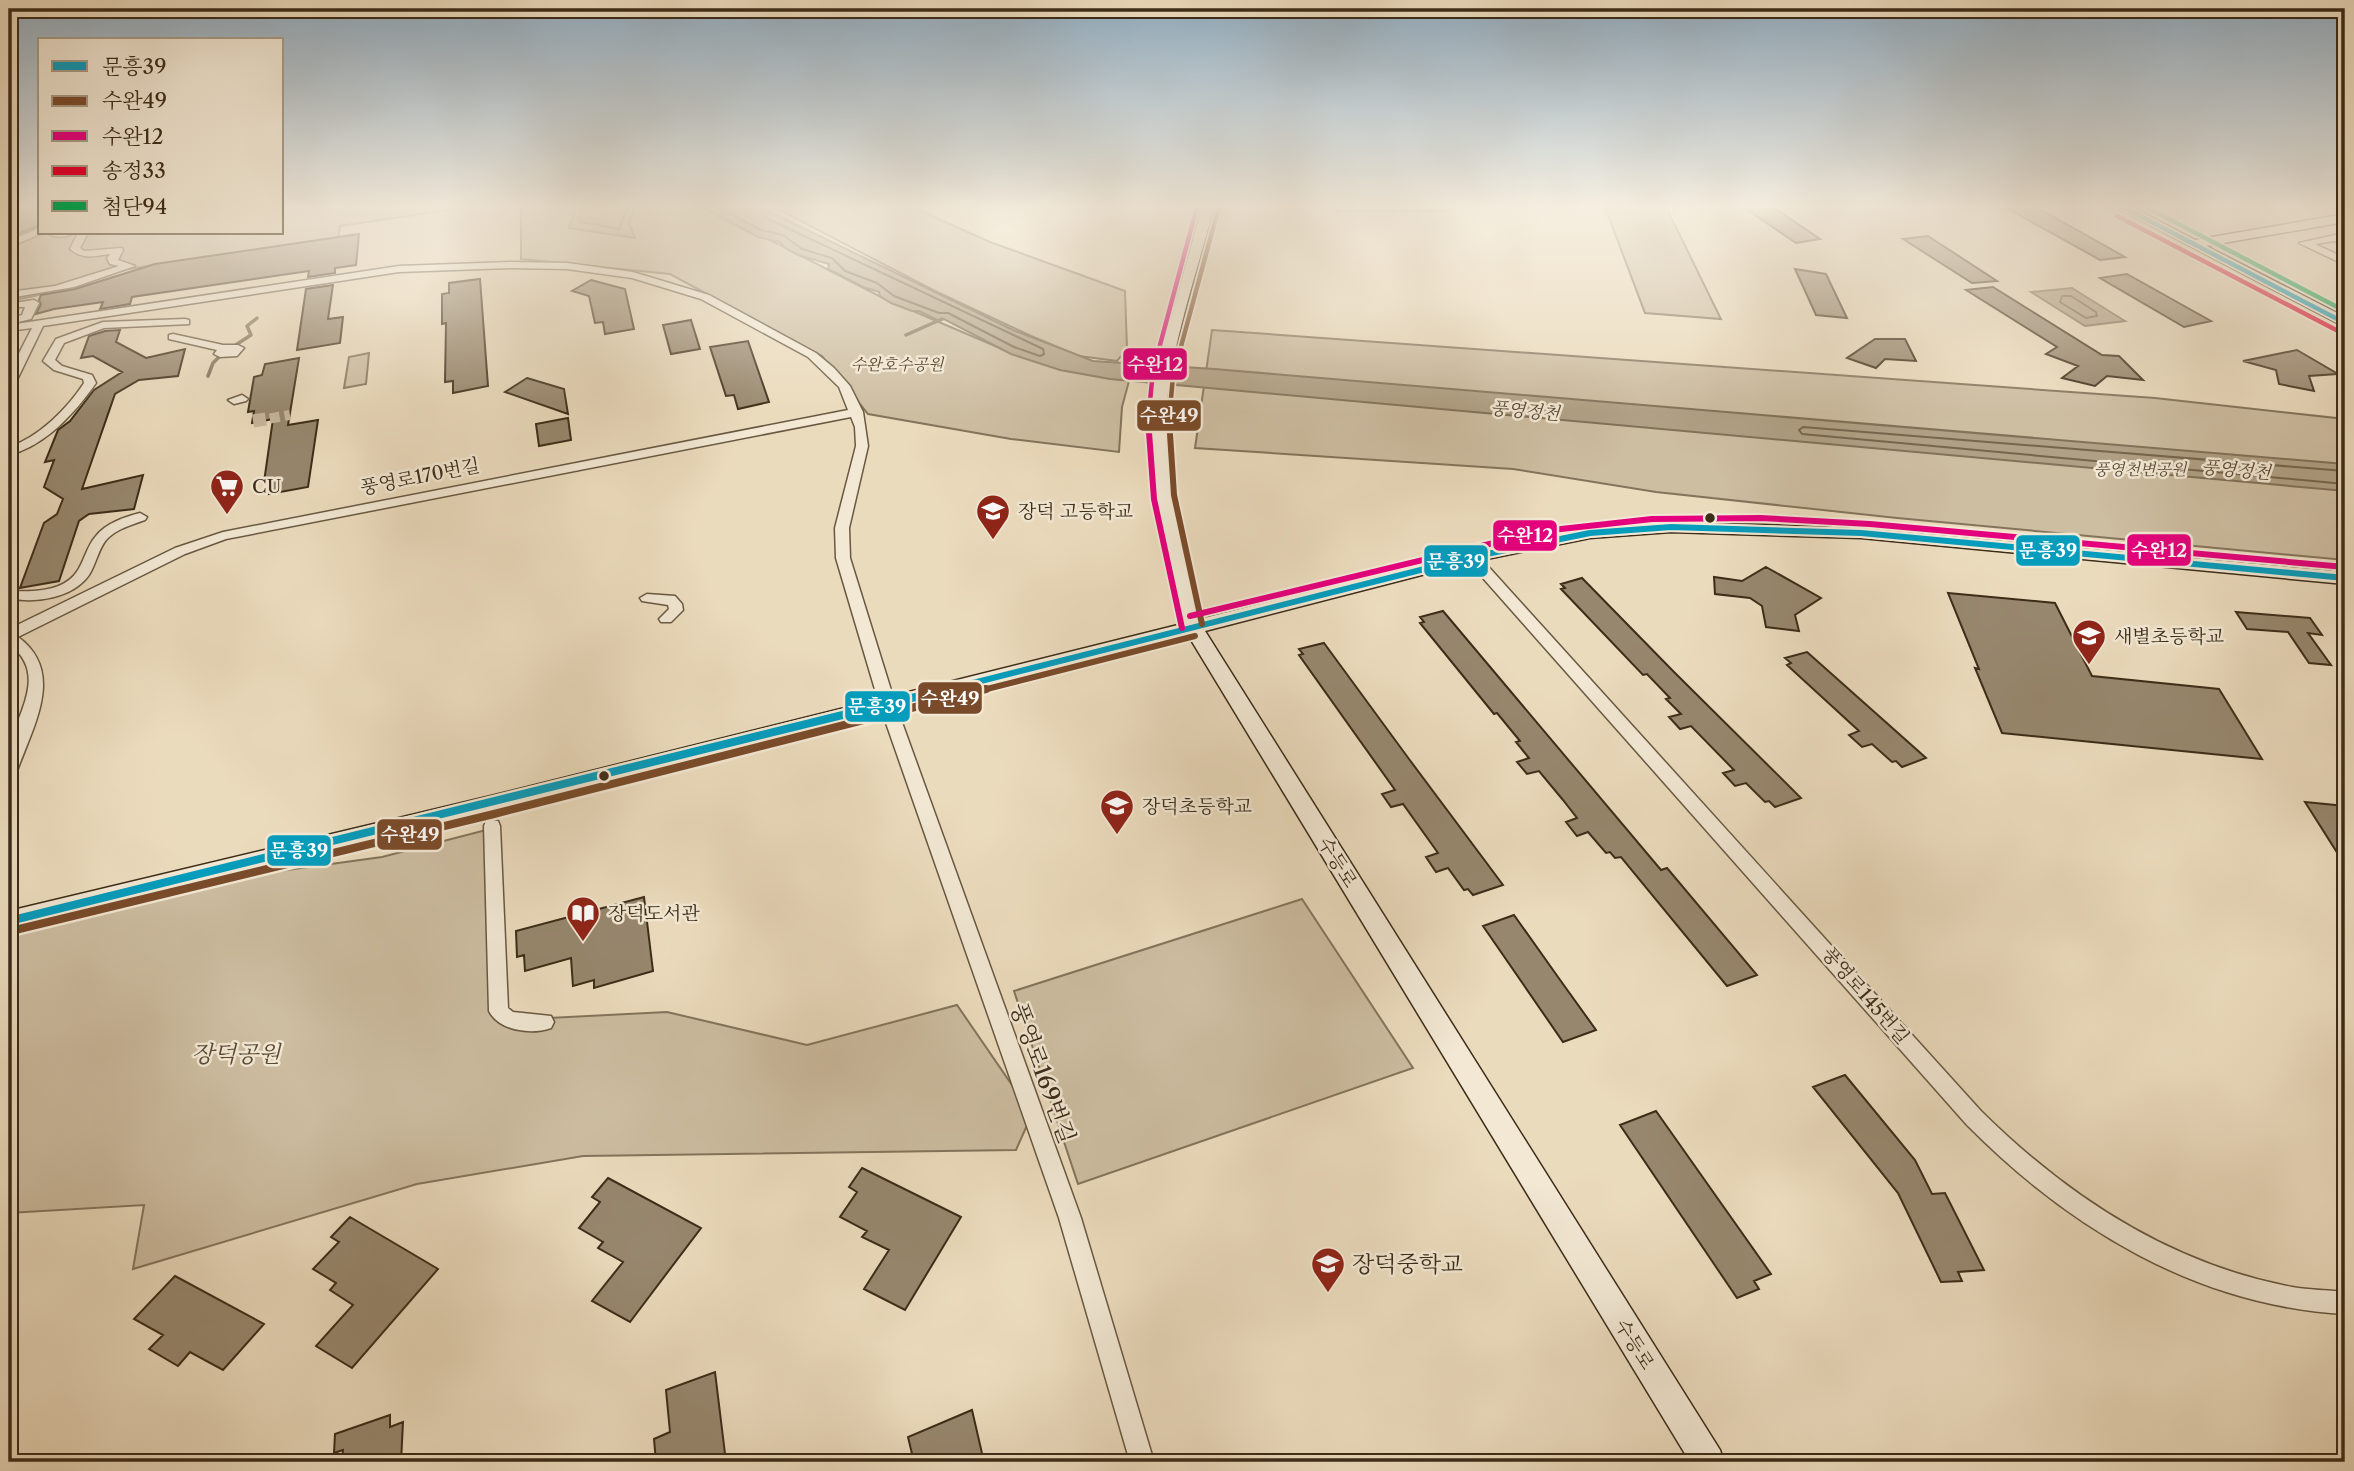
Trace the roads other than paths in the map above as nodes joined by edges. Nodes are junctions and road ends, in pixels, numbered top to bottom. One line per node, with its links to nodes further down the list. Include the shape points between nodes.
1 (100, 276): 6 (street, via 61,288)
2 (355, 276): 11 (street)
3 (629, 276): 17 (street, via 726,306 812,355 844,386)
4 (1191, 276): 25 (main road, 수등로, via 1163,374 1158,417 1164,497)
5 (2254, 276): 10 (main road)
6 (9, 295)
7 (9, 306): 8 (street, via 34,303 27,317)
8 (9, 321)
9 (185, 322): 18 (street, via 103,325 60,341 49,361 88,377 90,383 35,438)
10 (2345, 323)
11 (39, 324): 12 (street); 15 (street)
12 (9, 328)
13 (173, 337): 14 (street)
14 (250, 357)
15 (13, 367): 16 (street)
16 (9, 384)
17 (857, 412): 26 (street, 풍영로170번길, via 223,536 180,551); 27 (street, via 862,446 842,528 843,558)
18 (9, 451)
19 (140, 517): 22 (street, via 102,536 84,572 72,584 32,597 13,595)
20 (1472, 557): 21 (main road, via 1590,533 1734,527 1861,533); 25 (main road); 32 (street, 풍영로145번길, via 1974,1118 2026,1168 2109,1226 2193,1269 2265,1294)
21 (2345, 578)
22 (9, 589)
23 (647, 598): 24 (street, via 670,599 675,604 676,610)
24 (666, 619)
25 (1192, 626): 27 (main road); 34 (main road, 수등로)
26 (9, 636): 28 (street, via 29,652 36,676 35,693)
27 (887, 703): 30 (main road); 33 (street, 풍영로169번길, via 1070,1219)
28 (9, 771)
29 (492, 826): 31 (street, via 499,1011 509,1020)
30 (9, 922)
31 (544, 1023)
32 (2345, 1303)
33 (1142, 1462)
34 (1708, 1462)

